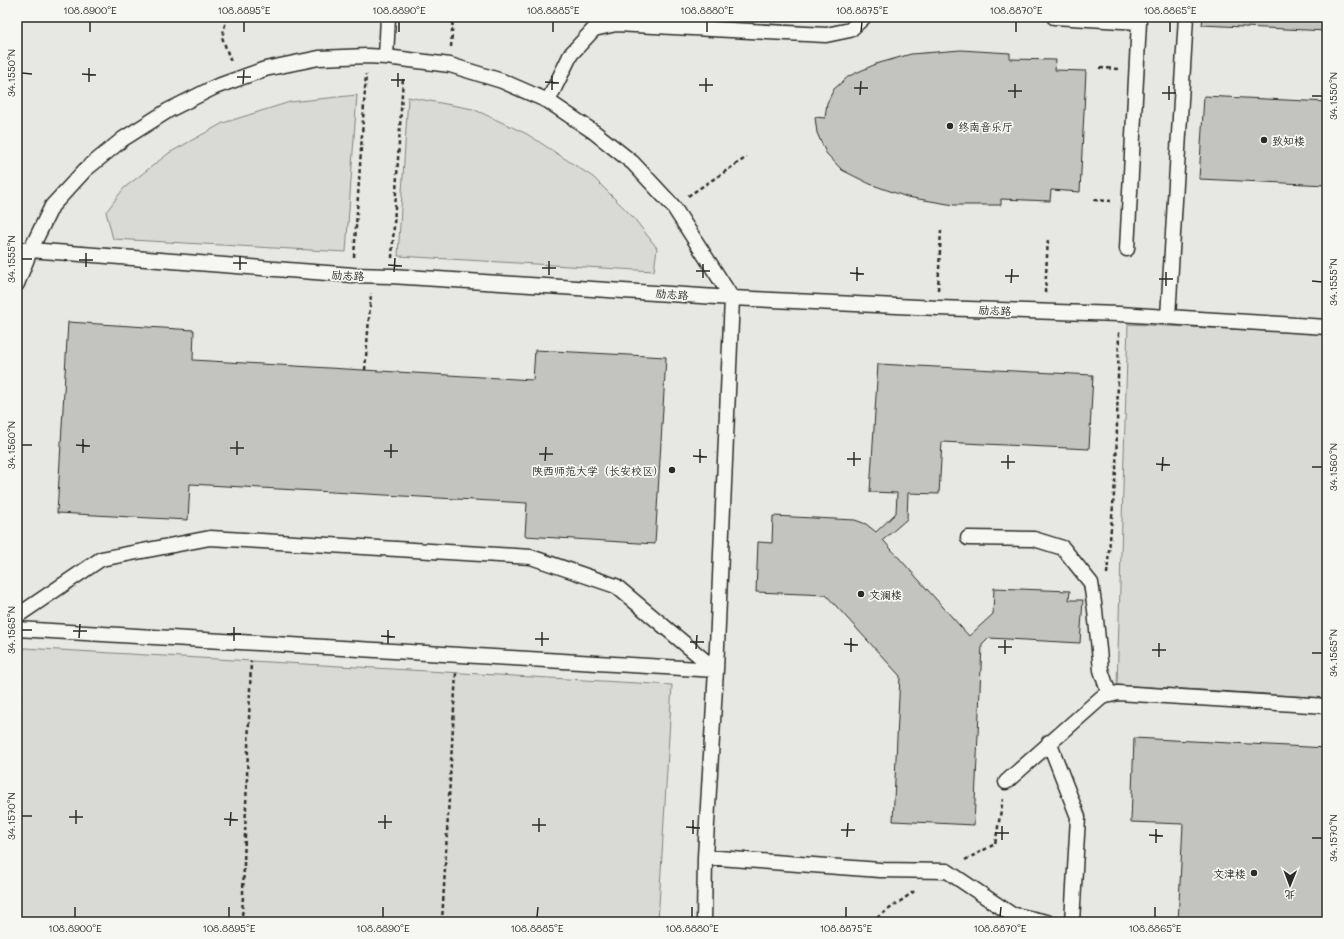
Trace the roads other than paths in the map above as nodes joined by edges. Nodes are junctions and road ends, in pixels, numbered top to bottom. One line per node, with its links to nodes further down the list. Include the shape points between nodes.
1 (388, 17): 5 (lane)
2 (864, 17): 6 (lane, via 850,30 826,35 616,24 594,30 571,54)
3 (1054, 17): 7 (lane, via 1139,22)
4 (1186, 17): 11 (lane)
5 (386, 57): 6 (lane, via 450,65 502,81); 8 (lane, via 319,58 265,69 215,87 169,110 123,139 85,170 52,206)
6 (548, 101): 10 (lane, via 594,132 633,163 673,206)
7 (1127, 248)
8 (24, 250): 9 (lane); 10 (lane, 励志路, via 353,276 391,276)
9 (17, 284)
10 (732, 298): 11 (lane, 励志路); 16 (lane)
11 (1168, 317): 12 (lane, 励志路)
12 (1327, 327)
13 (968, 538): 17 (lane, via 1034,539 1063,548 1091,584 1101,670)
14 (17, 616): 16 (lane, via 101,559 210,538 531,557 616,586)
15 (17, 629): 16 (lane)
16 (716, 670): 21 (lane)
17 (1108, 694): 18 (lane); 19 (lane)
18 (1327, 706)
19 (1049, 742): 20 (lane); 24 (lane, via 1078,817)
20 (1006, 782)
21 (705, 857): 22 (lane); 23 (lane, via 880,870 947,870 1011,914)
22 (704, 922)
23 (1047, 922)
24 (1072, 922)

